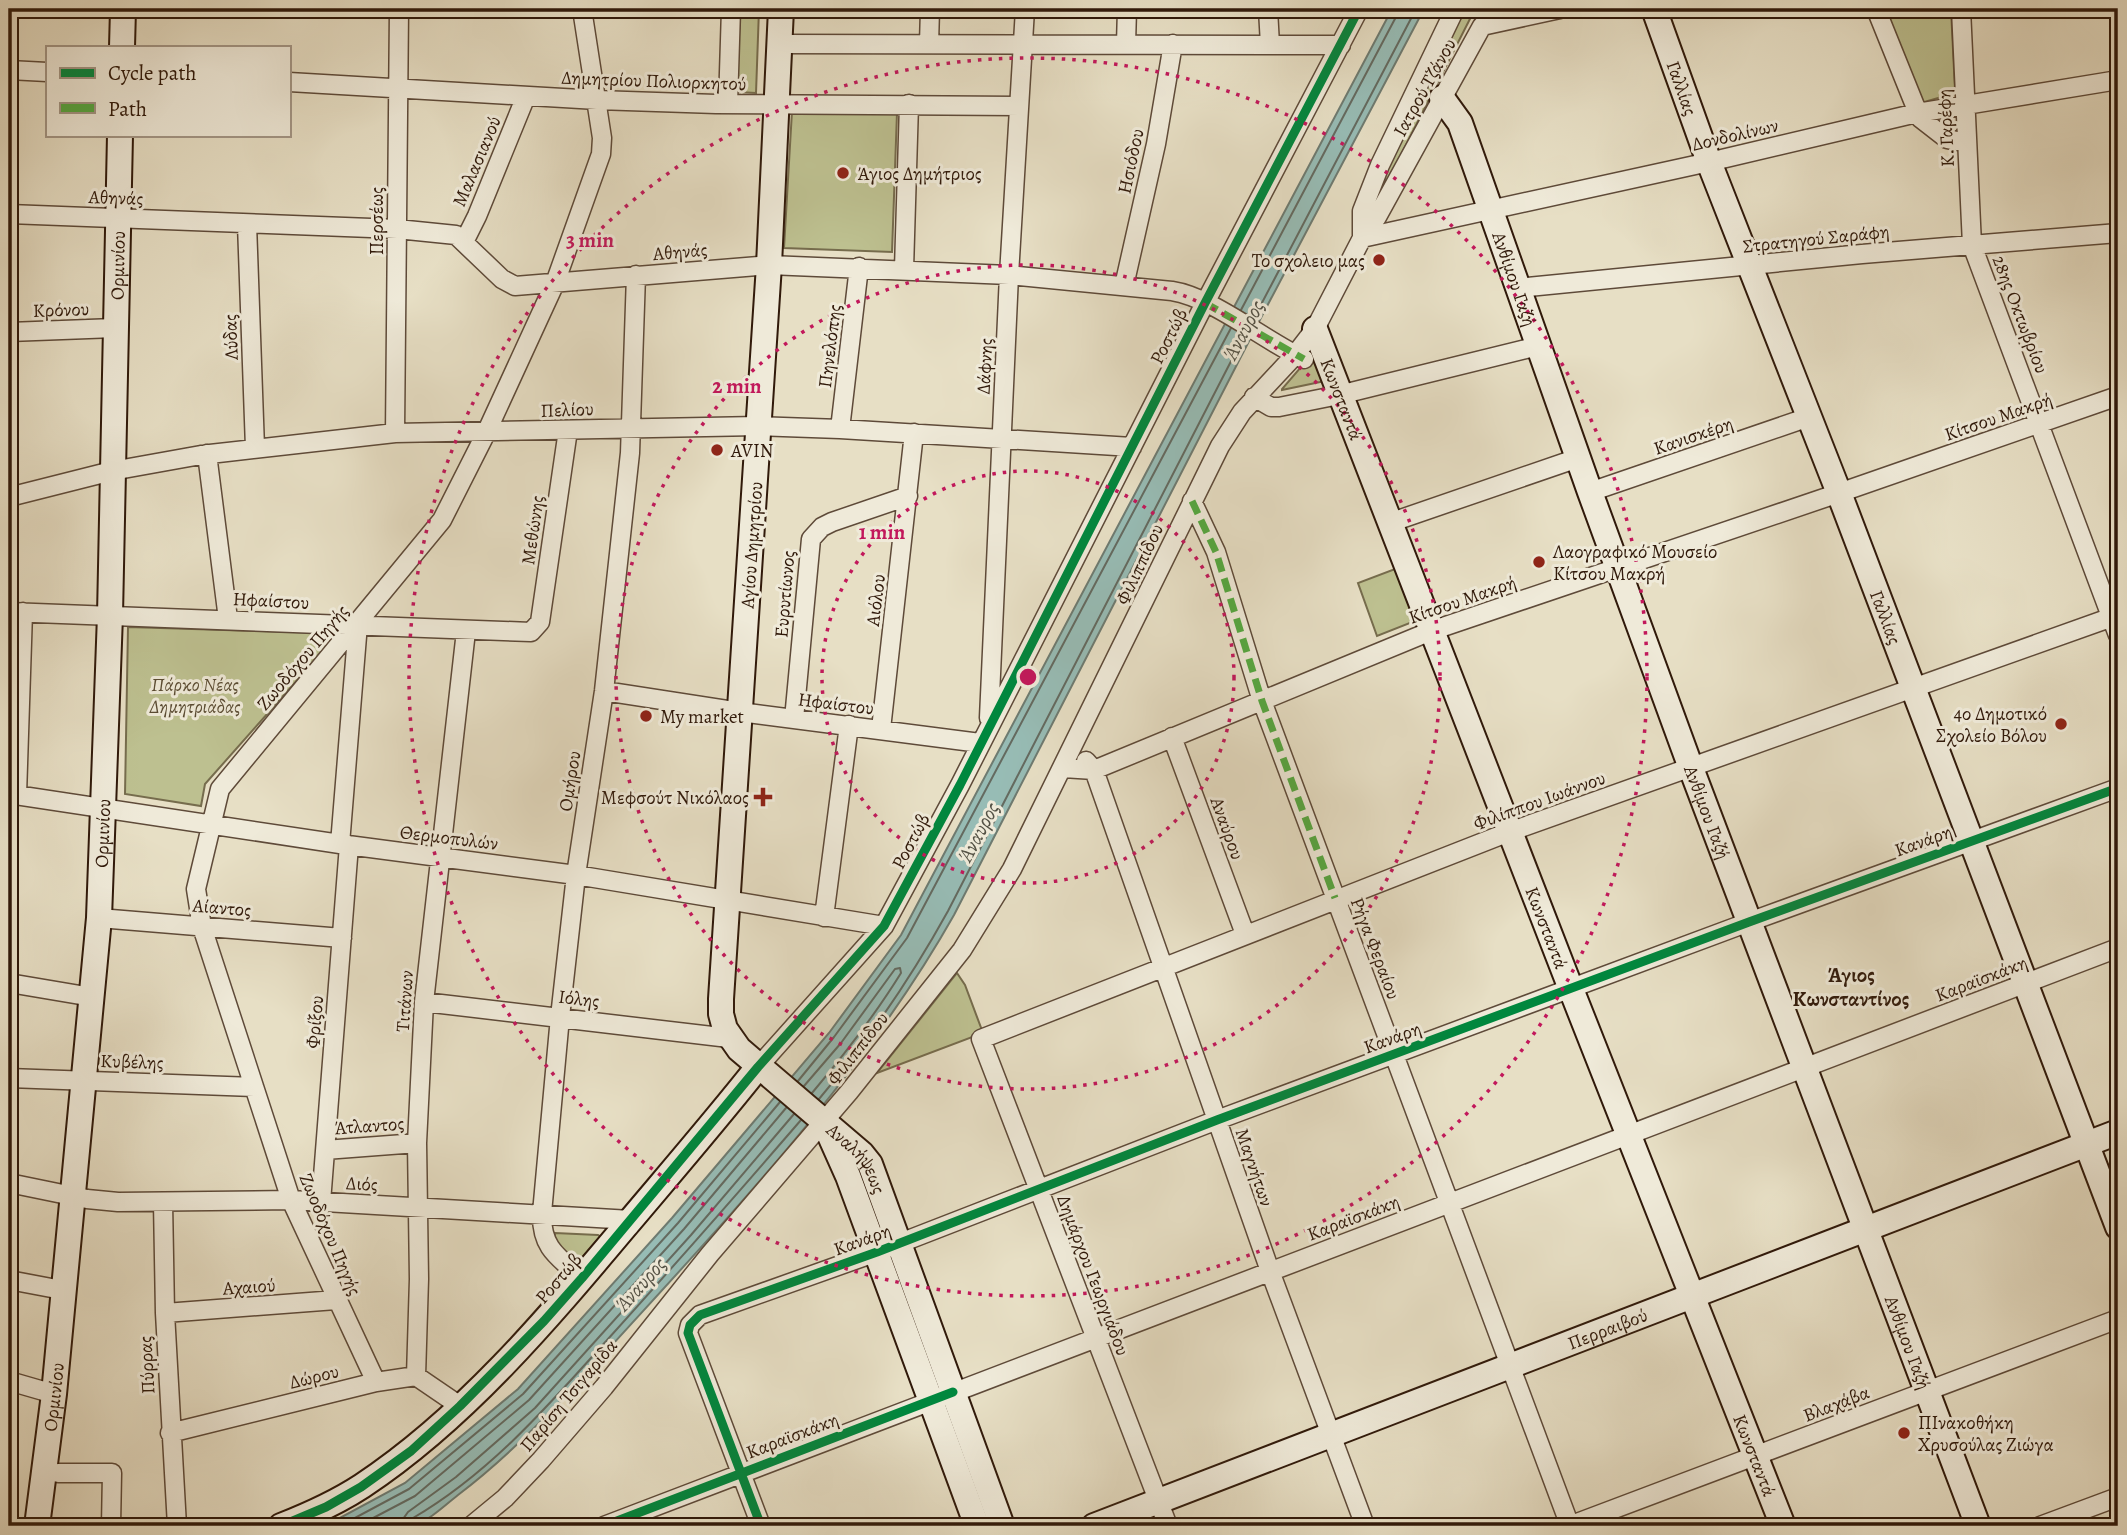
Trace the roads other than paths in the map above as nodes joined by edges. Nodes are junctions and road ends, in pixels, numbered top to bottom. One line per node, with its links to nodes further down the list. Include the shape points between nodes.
1 (122, 9): 23 (street)
2 (399, 9): 28 (street, Περσέως)
3 (582, 9): 31 (street, Ζωοδόχου Πηγής)
4 (731, 9): 33 (street)
5 (780, 9): 16 (street, Αγίου Δημητρίου)
6 (930, 9): 17 (street)
7 (1025, 9): 18 (street, Δάφνης)
8 (1127, 9): 19 (street)
9 (1268, 9): 21 (street)
10 (1359, 9): 22 (street, Ροστώβ)
11 (1455, 9): 47 (street, Φιλιππίδου, via 1380,165 1362,211)
12 (1560, 9): 30 (street, Ιατρού Τζάνου, via 1482,26)
13 (1654, 9): 40 (street, Γαλλίας)
14 (1876, 9): 37 (street)
15 (1961, 9): 32 (street, Κ. Γαρέφη)
16 (779, 44): 17 (street); 34 (street, Αγίου Δημητρίου)
17 (929, 44): 18 (street)
18 (1023, 44): 19 (street); 36 (street, Δάφνης)
19 (1126, 44): 20 (street)
20 (1173, 44): 21 (street); 57 (street, Ησιόδου)
21 (1270, 45): 22 (street)
22 (1341, 45): 59 (street, Ροστώβ)
23 (122, 46)
24 (9, 71): 25 (street)
25 (46, 72)
26 (2118, 80): 32 (street, Δονδολίνων)
27 (290, 82): 28 (street, Δημητρίου Πολιορκητού)
28 (398, 87): 29 (street, Δημητρίου Πολιορκητού); 45 (street, Περσέως)
29 (526, 96): 31 (street, Δημητρίου Πολιορκητού); 48 (street, Μαλασιανού)
30 (1442, 98): 41 (street, Ανθίμου Γαζή, via 1460,123); 47 (street, Ιατρού Τζάνου)
31 (597, 100): 33 (street, Δημητρίου Πολιορκητού); 56 (street, Ζωοδόχου Πηγής, via 601,154)
32 (1965, 103): 37 (street, Δονδολίνων); 39 (street, Κ. Γαρέφη)
33 (728, 104): 34 (street, Δημητρίου Πολιορκητού)
34 (776, 104): 35 (street, Δημητρίου Πολιορκητού); 50 (street, Αγίου Δημητρίου)
35 (909, 104): 36 (street, Δημητρίου Πολιορκητού); 53 (street)
36 (1019, 106): 55 (street, Δάφνης)
37 (1917, 113): 39 (street, via 1947,139); 40 (street, Δονδολίνων)
38 (120, 136): 43 (street, Ορμινίου)
39 (1967, 139): 49 (street, Κ. Γαρέφη)
40 (1709, 162): 41 (street, Δονδολίνων); 51 (street, Γαλλίας)
41 (1491, 209): 47 (street, Δονδολίνων); 58 (street, Ανθίμου Γαζή)
42 (9, 214): 43 (street, Αθηνάς)
43 (118, 218): 44 (street, Αθηνάς); 60 (street, Ορμινίου)
44 (247, 224): 45 (street, Αθηνάς); 79 (street, Λύδας)
45 (397, 229): 48 (street, Αθηνάς, via 452,233); 75 (street, Περσέως)
46 (2118, 233): 49 (street, Στρατηγού Σαράφη)
47 (1362, 238): 61 (street, Φιλιππίδου)
48 (464, 242): 56 (street, Αθηνάς, via 507,283)
49 (1972, 245): 51 (street, Στρατηγού Σαράφη); 69 (street, 28ης Οκτωβρίου)
50 (769, 265): 52 (street, Αθηνάς); 54 (street, Αθηνάς); 70 (street, Αγίου Δημητρίου)
51 (1749, 266): 58 (street, Στρατηγού Σαράφη); 68 (street, Γαλλίας)
52 (859, 267): 53 (street, Αθηνάς); 72 (street, Πηνελόπης)
53 (904, 269): 55 (street, Αθηνάς)
54 (636, 275): 56 (street, Αθηνάς); 71 (street, Ομήρου)
55 (1009, 275): 57 (street, Αθηνάς); 77 (street, Δάφνης)
56 (555, 283): 74 (street, Ζωοδόχου Πηγής)
57 (1124, 286): 59 (street, Αθηνάς, via 1182,292)
58 (1518, 288): 63 (street, Ανθίμου Γαζή)
59 (1205, 303): 64 (street, Αθηνάς); 78 (street, Ροστώβ)
60 (116, 328): 62 (street, Κρόνου); 82 (street, Ορμινίου)
61 (1315, 329): 64 (street, Φιλιππίδου); 65 (street, Κωνσταντά)
62 (9, 332)
63 (1538, 346): 65 (street); 81 (street, Ανθίμου Γαζή)
64 (1293, 354): 67 (street, Φιλιππίδου)
65 (1339, 395): 67 (street, via 1279,407); 88 (street, Κωνσταντά)
66 (2118, 396): 69 (street, Κίτσου Μακρή)
67 (1254, 397): 87 (street, Φιλιππίδου, via 1220,446)
68 (1809, 417): 83 (street, Κανισκέρη); 84 (street, Γαλλίας)
69 (2039, 424): 84 (street, Κίτσου Μακρή); 92 (street, 28ης Οκτωβρίου)
70 (758, 426): 71 (street, Πελίου); 72 (street, Πελίου); 102 (street, Αγίου Δημητρίου)
71 (631, 427): 73 (street, Πελίου); 100 (street, Ομήρου)
72 (840, 429): 76 (street, Πελίου)
73 (568, 430): 74 (street, Πελίου); 97 (street, Μεθώνης, via 540,622)
74 (487, 431): 75 (street, Πελίου); 94 (street, Ζωοδόχου Πηγής, via 442,520)
75 (395, 433): 79 (street, Πελίου)
76 (914, 433): 77 (street, Πελίου); 85 (street, Αιόλου)
77 (1002, 438): 78 (street, Πελίου); 105 (street, Δάφνης)
78 (1132, 447): 105 (street, Ροστώβ)
79 (255, 448): 80 (street, Πελίου)
80 (207, 454): 82 (street, Πελίου); 93 (street)
81 (1578, 458): 83 (street, Ανθίμου Γαζή); 88 (street)
82 (112, 471): 86 (street, Πελίου); 91 (street, Ορμινίου)
83 (1590, 492): 89 (street, Ανθίμου Γαζή)
84 (1839, 493): 89 (street, Κίτσου Μακρή); 99 (street, Γαλλίας)
85 (908, 496): 103 (street, Ευρυτίωνος, via 832,522 811,539); 106 (street, Αιόλου)
86 (9, 497)
87 (1192, 501): 101 (street, Ρήγα Φεραίου, via 1216,552); 109 (street, Φιλιππίδου)
88 (1389, 523): 96 (street, Κωνσταντά)
89 (1618, 568): 96 (street, Κίτσου Μακρή); 111 (street, Ανθίμου Γαζή)
90 (16, 612): 91 (street, Ηφαίστου); 114 (street)
91 (110, 615): 93 (street, Ηφαίστου); 115 (street, Ορμινίου)
92 (2115, 617): 98 (street, 28ης Οκτωβρίου); 99 (street, Φιλίππου Ιωάννου)
93 (228, 619): 94 (street, Ηφαίστου)
94 (358, 624): 95 (street, Ηφαίστου); 116 (street, Ζωοδόχου Πηγής, via 223,785); 119 (street, Φρίξου)
95 (466, 631): 97 (street, Ηφαίστου); 120 (street, Τιτάνων)
96 (1431, 631): 101 (street, Κίτσου Μακρή); 117 (street, Κωνσταντά)
97 (531, 632)
98 (2118, 635)
99 (1913, 689): 111 (street, Φιλίππου Ιωάννου); 118 (street, Γαλλίας)
100 (604, 691): 102 (street, Ηφαίστου); 121 (street, Ομήρου)
101 (1262, 701): 107 (street, Κίτσου Μακρή); 122 (street, Ρήγα Φεραίου)
102 (740, 712): 103 (street, Ηφαίστου); 123 (street, Αγίου Δημητρίου)
103 (794, 719): 104 (street, Ηφαίστου)
104 (849, 725): 106 (street, Ηφαίστου); 124 (street)
105 (989, 725): 108 (street, Ροστώβ)
106 (881, 729): 108 (street, Ηφαίστου)
107 (1172, 737): 112 (street, Κίτσου Μακρή); 129 (street, Αναύρου)
108 (980, 743): 127 (street, Ροστώβ)
109 (1073, 748): 110 (street, Φιλιππίδου); 112 (street, Μαγνήτων)
110 (1063, 768): 112 (street, Κίτσου Μακρή); 147 (street, Φιλιππίδου, via 973,935)
111 (1691, 768): 117 (street, Φιλίππου Ιωάννου); 126 (street, Ανθίμου Γαζή)
112 (1094, 770): 132 (street, Μαγνήτων)
113 (2118, 788): 118 (street, Κανάρη)
114 (13, 794): 115 (street, Θερμοπυλών)
115 (104, 808): 116 (street, Θερμοπυλών); 125 (street, Ορμινίου)
116 (210, 823): 119 (street, Θερμοπυλών); 128 (street, Ζωοδόχου Πηγής, via 196,889)
117 (1510, 832): 122 (street, Φιλίππου Ιωάννου); 135 (street, Κωνσταντά)
118 (1971, 842): 126 (street, Κανάρη); 134 (street, Γαλλίας)
119 (344, 844): 120 (street, Θερμοπυλών); 130 (street, Φρίξου)
120 (439, 858): 121 (street, Θερμοπυλών); 137 (street, Τιτάνων)
121 (576, 875): 123 (street, Θερμοπυλών); 138 (street, Ομήρου)
122 (1335, 898): 129 (street, Φιλίππου Ιωάννου); 141 (street, Ρήγα Φεραίου)
123 (726, 900): 124 (street, Θερμοπυλών); 139 (street, Αγίου Δημητρίου, via 721,1014)
124 (824, 917): 127 (street, Θερμοπυλών)
125 (99, 918): 128 (street, Αίαντος); 136 (street, Ορμινίου)
126 (1749, 922): 135 (street, Κανάρη); 142 (street, Ανθίμου Γαζή)
127 (884, 926): 143 (street, Ροστώβ)
128 (202, 927): 130 (street, Αίαντος); 146 (street, Ζωοδόχου Πηγής)
129 (1245, 934): 132 (street, Φιλίππου Ιωάννου)
130 (342, 938): 153 (street, Φρίξου)
131 (2118, 948): 134 (street, Καραϊσκάκη)
132 (1163, 967): 140 (street, Φιλίππου Ιωάννου); 148 (street, Μαγνήτων)
133 (9, 983): 136 (street)
134 (2025, 984): 142 (street, Καραϊσκάκη); 152 (street, Γαλλίας)
135 (1570, 989): 141 (street, Κανάρη); 150 (street, Κωνσταντά)
136 (92, 997): 145 (street, Ορμινίου)
137 (424, 1002): 138 (street, Ιόλης); 151 (street, Τιτάνων)
138 (560, 1017): 139 (street, Ιόλης); 162 (street, Ομήρου)
139 (729, 1038): 143 (street)
140 (981, 1039): 155 (street, Δημάρχου Γεωργιάδου)
141 (1395, 1055): 148 (street, Κανάρη); 160 (street, Ρήγα Φεραίου)
142 (1804, 1068): 150 (street, Καραϊσκάκη); 165 (street, Ανθίμου Γαζή)
143 (761, 1070): 147 (street); 163 (street, Ροστώβ)
144 (9, 1078): 145 (street, Κυβέλης)
145 (84, 1080): 146 (street, Κυβέλης); 156 (street, Ορμινίου)
146 (254, 1087): 157 (street, Ζωοδόχου Πηγής)
147 (822, 1120): 166 (street, Αναλήψεως); 197 (street, Παρίση Τσιγαρίδα, via 604,1388 505,1498)
148 (1217, 1121): 155 (street, Κανάρη); 167 (street, Μαγνήτων)
149 (2118, 1132): 152 (street, Περραιβού)
150 (1628, 1135): 160 (street, Καραϊσκάκη); 171 (street, Κωνσταντά)
151 (417, 1143): 153 (street, Άτλαντος); 161 (street, Τιτάνων)
152 (2087, 1144): 164 (street, Γαλλίας); 165 (street, Περραιβού)
153 (325, 1150): 159 (street, Φρίξου)
154 (9, 1183): 156 (street, Διός)
155 (1040, 1191): 166 (street, Κανάρη); 175 (street, Δημάρχου Γεωργιάδου)
156 (72, 1196): 158 (street, Διός); 170 (street, Ορμινίου)
157 (291, 1200): 158 (street, Διός); 159 (street, Διός); 172 (street, Ζωοδόχου Πηγής)
158 (163, 1202): 173 (street, Πύρρας)
159 (321, 1202): 161 (street, Διός)
160 (1450, 1203): 167 (street, Καραϊσκάκη); 177 (street, Ρήγα Φεραίου)
161 (418, 1207): 162 (street, Διός); 178 (street, Τιτάνων)
162 (542, 1213): 163 (street, Διός); 168 (street, Ομήρου, via 547,1245)
163 (631, 1220): 168 (street, Ροστώβ)
164 (2118, 1227)
165 (1865, 1230): 171 (street, Περραιβού); 181 (street, Ανθίμου Γαζή)
166 (888, 1248): 183 (street, Αναλήψεως); 188 (street, Κανάρη, via 700,1315 690,1325 688,1333)
167 (1269, 1271): 175 (street, Καραϊσκάκη); 186 (street, Μαγνήτων)
168 (582, 1278): 184 (street, Ροστώβ)
169 (9, 1280): 170 (street)
170 (62, 1290): 176 (street, Ορμινίου)
171 (1692, 1296): 177 (street, Περραιβού); 187 (street, Κωνσταντά)
172 (336, 1300): 173 (street, Αχαιού); 180 (street, Ζωοδόχου Πηγής)
173 (165, 1313): 185 (street, Πύρρας)
174 (2118, 1318): 181 (street, Βλαχάβα)
175 (1095, 1338): 183 (street, Καραϊσκάκη); 191 (street, Δημάρχου Γεωργιάδου)
176 (57, 1353): 182 (street, Ορμινίου); 189 (street, via 66,1379)
177 (1512, 1366): 186 (street, Περραιβού); 205 (street, Ρήγα Φεραίου)
178 (416, 1376): 180 (street, Δώρου); 184 (street)
179 (9, 1381): 182 (street)
180 (376, 1382): 185 (street, Δώρου)
181 (1927, 1391): 187 (street, Βλαχάβα); 207 (street, Ανθίμου Γαζή)
182 (54, 1394): 192 (street, Ορμινίου)
183 (942, 1396): 188 (street, Καραϊσκάκη); 200 (street, Αναλήψεως); 201 (street, Αναλήψεως)
184 (460, 1406): 196 (street, Ροστώβ, via 411,1451 361,1487)
185 (170, 1433): 195 (street, Πύρρας)
186 (1331, 1435): 191 (street, Περραιβού); 204 (street, Μαγνήτων)
187 (1755, 1456): 205 (street, Βλαχάβα); 206 (street, Κωνσταντά)
188 (742, 1472): 198 (street, Καραϊσκάκη); 199 (street)
189 (58, 1474): 193 (street); 194 (street, via 112,1473)
190 (2118, 1497): 208 (street)
191 (1158, 1502): 202 (street, Περραιβού); 203 (street, Δημάρχου Γεωργιάδου)
192 (37, 1526)
193 (51, 1526)
194 (111, 1526)
195 (177, 1526)
196 (281, 1526)
197 (471, 1526)
198 (604, 1526)
199 (761, 1526)
200 (977, 1526)
201 (1002, 1526)
202 (1094, 1526)
203 (1168, 1526)
204 (1365, 1526)
205 (1570, 1526)
206 (1783, 1526)
207 (1978, 1526)
208 (2040, 1526)

